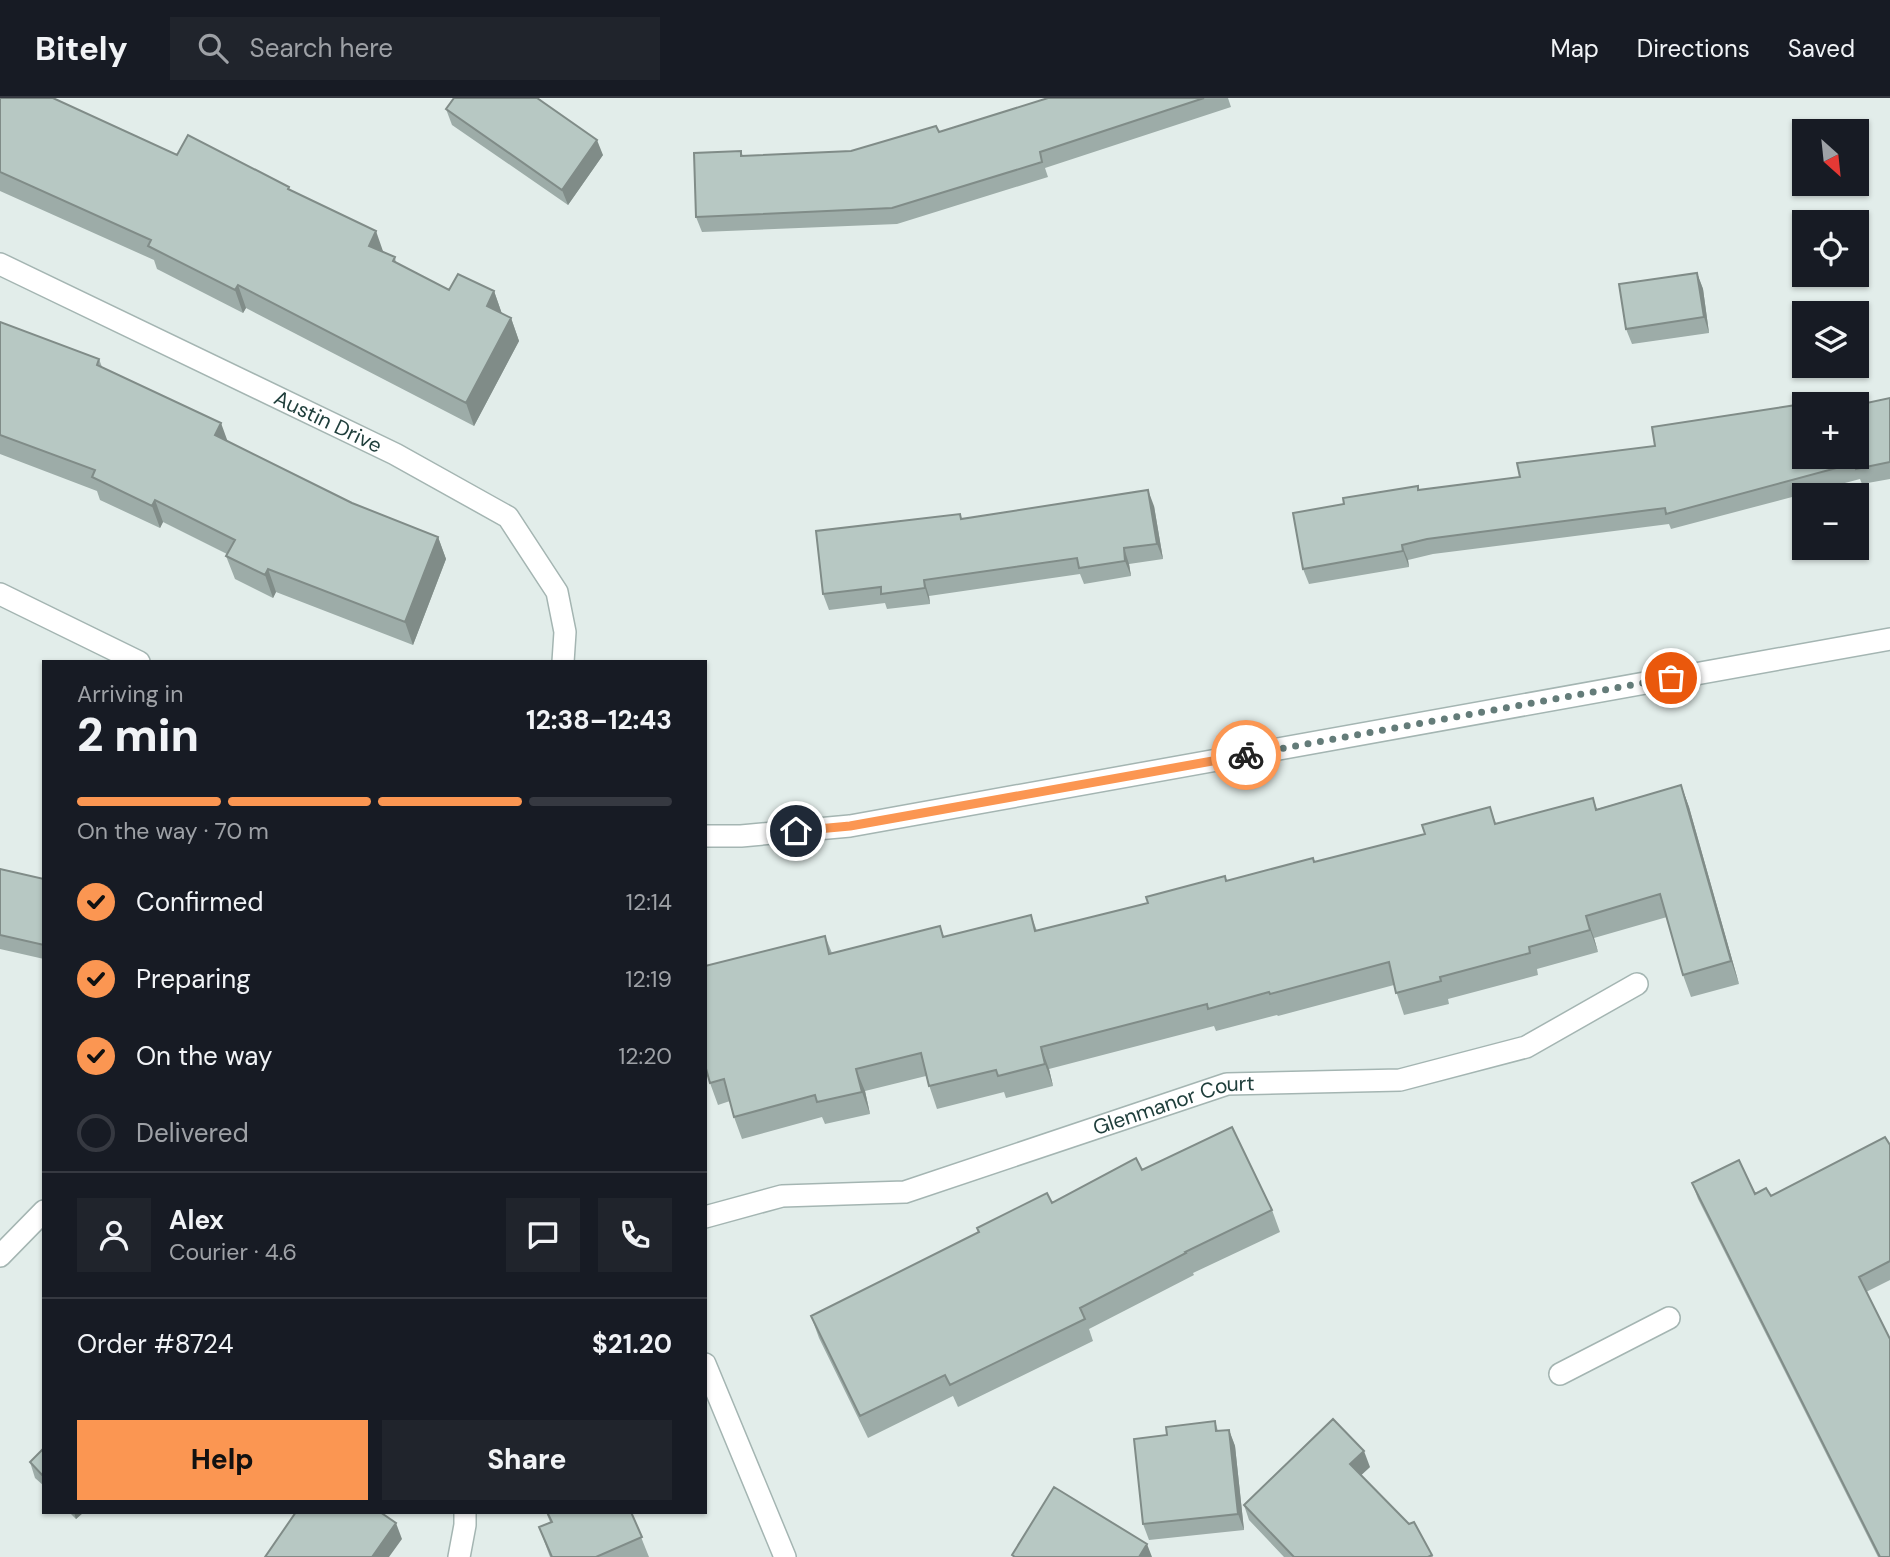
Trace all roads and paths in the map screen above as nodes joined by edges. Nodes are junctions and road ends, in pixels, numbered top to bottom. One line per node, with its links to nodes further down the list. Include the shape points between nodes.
1 (0, 264): 5 (street, Austin Drive, via 395,454 508,517 557,592 565,632)
2 (0, 594): 4 (street)
3 (1890, 639): 6 (street, via 850,826)
4 (135, 660)
5 (563, 660)
6 (707, 836)
7 (1637, 984): 9 (street, Glenmanor Court, via 1526,1047 1400,1080 1227,1084 905,1192 782,1196)
8 (42, 1213): 10 (street)
9 (707, 1216)
10 (0, 1256)
11 (1669, 1318): 13 (street)
12 (707, 1369): 16 (street)
13 (1560, 1374)
14 (464, 1514): 15 (street)
15 (459, 1557)
16 (785, 1557)

